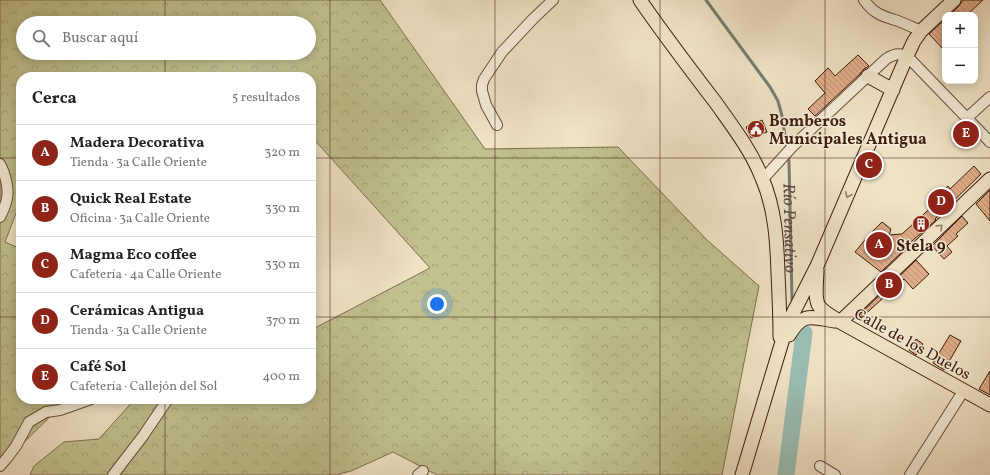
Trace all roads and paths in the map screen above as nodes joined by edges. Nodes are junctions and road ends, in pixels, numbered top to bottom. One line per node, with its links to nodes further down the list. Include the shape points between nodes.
1 (554, 0): 11 (street, via 532,19 502,52 484,79 482,91)
2 (640, 0): 14 (main road, via 730,123)
3 (864, 0): 5 (street, via 881,15)
4 (954, 0): 5 (main road)
5 (922, 31): 6 (main road)
6 (907, 56): 7 (street, via 891,56); 8 (main road); 10 (street)
7 (868, 76): 8 (main road); 14 (street, via 793,146)
8 (893, 90): 17 (main road, one-way to 17)
9 (990, 97): 10 (street)
10 (967, 118): 12 (street)
11 (497, 125)
12 (990, 142)
13 (0, 164): 16 (street, via 8,198)
14 (763, 179): 20 (main road, via 774,223 777,253)
15 (990, 179): 19 (main road, one-way to 15)
16 (0, 217)
17 (817, 266): 18 (main road); 19 (main road, Calle de los Duelos, via 816,300 823,310)
18 (798, 315): 19 (main road, Calle de los Duelos); 20 (main road)
19 (840, 322): 21 (main road, Calle de los Duelos)
20 (780, 349): 28 (main road)
21 (964, 390): 24 (main road, Calle de los Duelos); 30 (street)
22 (77, 404): 25 (street, via 46,412 29,422)
23 (165, 404): 27 (street)
24 (990, 405)
25 (0, 466)
26 (820, 466): 29 (street)
27 (113, 475)
28 (742, 475)
29 (835, 475)
30 (910, 475)

